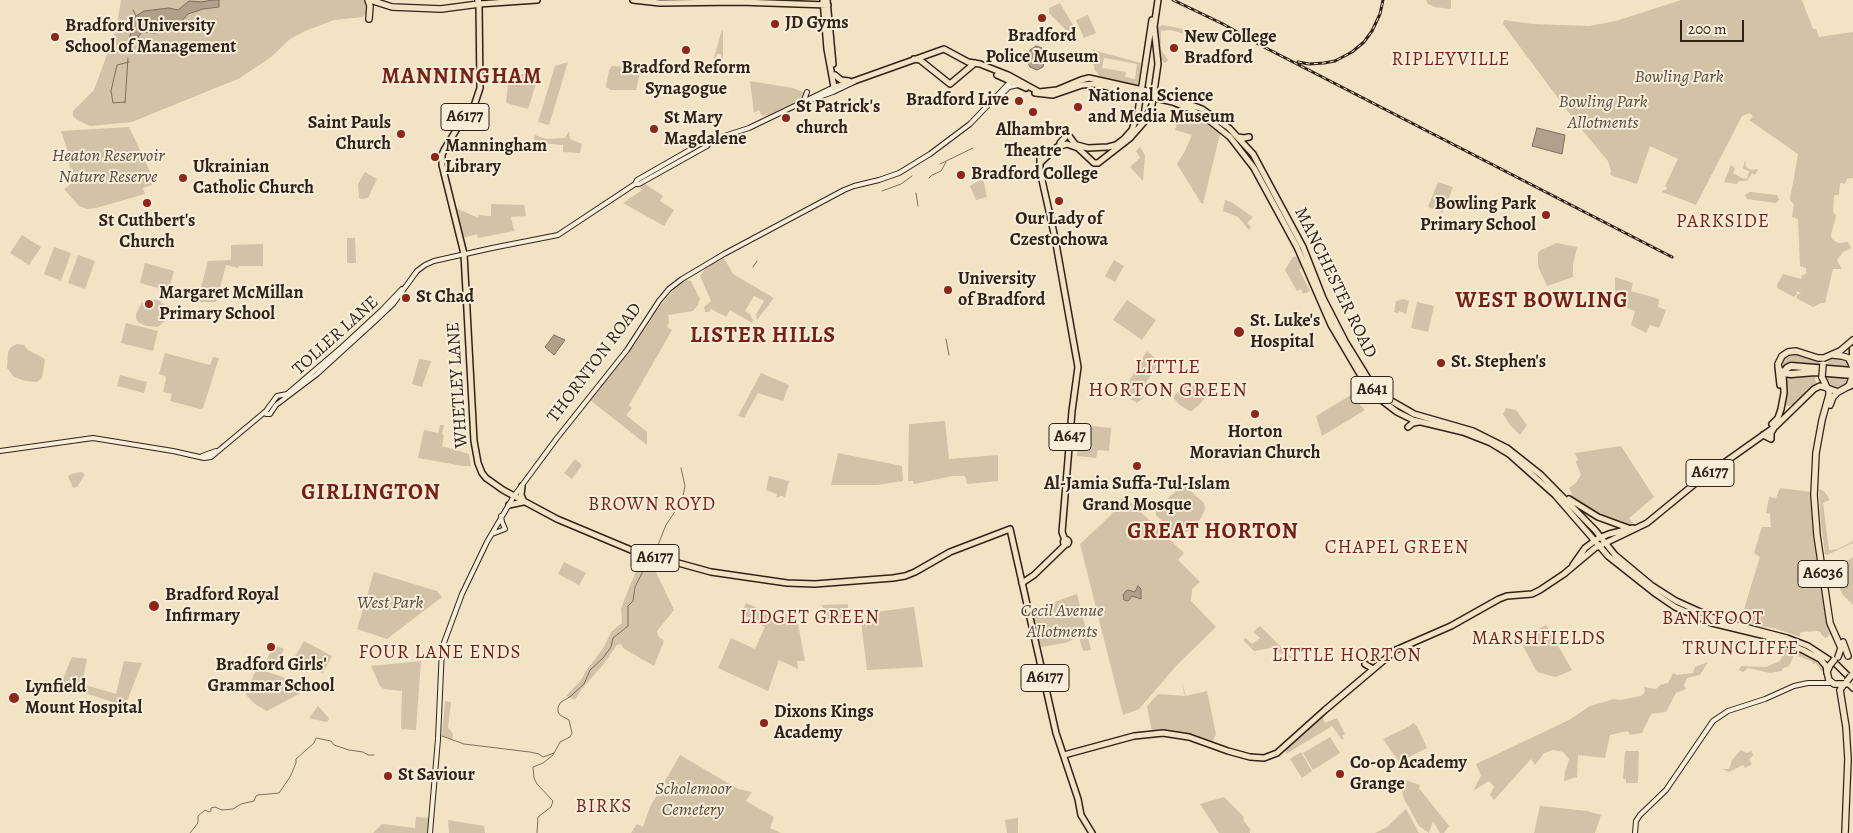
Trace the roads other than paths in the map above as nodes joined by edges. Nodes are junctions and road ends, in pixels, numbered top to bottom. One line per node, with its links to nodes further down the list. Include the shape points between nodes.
1 (537, 0): 5 (main road)
2 (633, 0): 6 (main road, via 660,3)
3 (1156, 0): 7 (main road)
4 (371, 1): 5 (highway, via 392,7 441,9); 8 (highway)
5 (478, 2): 44 (main road, A6177, via 481,83 476,103 442,155)
6 (823, 3): 13 (main road); 19 (main road, via 827,49)
7 (1153, 18): 16 (main road, via 1158,57); 22 (main road)
8 (369, 19)
9 (928, 54): 10 (main road); 11 (main road); 12 (main road, via 944,49)
10 (914, 59): 11 (main road); 17 (main road)
11 (923, 62): 12 (main road, via 950,84)
12 (975, 63): 14 (main road); 15 (main road)
13 (834, 74): 17 (main road, via 841,80); 19 (main road)
14 (1003, 77): 15 (main road); 21 (main road)
15 (1013, 79): 18 (main road, via 1039,92 1057,90 1081,80); 20 (main road); 21 (main road, THORNTON ROAD)
16 (1156, 80): 25 (main road); 26 (main road)
17 (852, 81): 19 (main road)
18 (1094, 81): 20 (main road, via 1053,96 1040,95); 22 (main road, MANCHESTER ROAD); 24 (main road, MANCHESTER ROAD)
19 (836, 87): 27 (main road, TOLLER LANE)
20 (1025, 88): 28 (main road, via 1012,86)
21 (1004, 89): 28 (main road, THORNTON ROAD)
22 (1140, 91): 24 (main road, MANCHESTER ROAD); 25 (main road, MANCHESTER ROAD); 29 (main road)
23 (807, 92): 27 (main road)
24 (1130, 92): 29 (main road)
25 (1154, 94): 26 (main road, MANCHESTER ROAD / A641); 30 (main road)
26 (1165, 97): 30 (main road); 31 (main road, MANCHESTER ROAD / A641, via 1178,98 1202,109); 35 (main road, MANCHESTER ROAD / A641, via 1200,114)
27 (803, 102): 44 (main road, TOLLER LANE, via 749,128 707,140 652,170 558,235)
28 (992, 102): 67 (main road, THORNTON ROAD, via 956,135 904,170 888,178 844,190 675,284)
29 (1138, 105): 30 (main road, via 1143,112); 36 (main road, via 1129,134 1116,145)
30 (1152, 107): 38 (main road, via 1137,132)
31 (1238, 136): 32 (main road); 35 (main road, MANCHESTER ROAD / A641)
32 (1249, 136)
33 (1067, 139): 34 (main road); 34 (main road); 37 (main road); 39 (main road); 39 (main road)
34 (1075, 144): 36 (main road)
35 (1241, 144): 40 (main road, MANCHESTER ROAD / A641, via 1253,154); 42 (main road, MANCHESTER ROAD / A641)
36 (1097, 149): 37 (main road, via 1090,152); 38 (main road, via 1105,151)
37 (1091, 159): 38 (main road, via 1097,164)
38 (1105, 159)
39 (1040, 161): 86 (main road, A647, via 1078,364 1062,532 1064,542 1057,554)
40 (1293, 228): 41 (main road, MANCHESTER ROAD / A641); 42 (main road)
41 (1300, 241): 46 (main road); 60 (main road, MANCHESTER ROAD / A641, via 1345,341 1369,380)
42 (1297, 247): 45 (main road, MANCHESTER ROAD / A641)
43 (1293, 253): 45 (main road)
44 (464, 254): 56 (main road, TOLLER LANE, via 434,261 419,269 392,303); 69 (main road, WHETLEY LANE / A6177, via 476,455 486,478)
45 (1300, 254): 46 (main road, MANCHESTER ROAD / A641)
46 (1310, 280): 62 (main road, MANCHESTER ROAD / A641, via 1327,318 1368,386 1386,404)
47 (1853, 340): 49 (highway)
48 (1853, 347): 50 (highway)
49 (1830, 356): 50 (highway, via 1844,356); 51 (highway, via 1819,358 1791,351 1783,355); 54 (highway, bridge, via 1823,364 1822,377)
50 (1852, 366): 52 (highway, via 1791,366); 53 (highway)
51 (1778, 368): 52 (highway); 57 (main road)
52 (1783, 373): 57 (main road)
53 (1851, 384): 55 (highway)
54 (1828, 389): 55 (highway); 58 (main road, A6177, via 1820,386); 89 (highway, A6036, via 1816,453 1814,495 1830,623 1841,648)
55 (1838, 392): 88 (highway, A6036, via 1830,403 1819,454 1818,515 1834,622)
56 (282, 399): 61 (main road, TOLLER LANE, via 270,414); 61 (main road, TOLLER LANE, via 277,396)
57 (1783, 402): 58 (main road, via 1791,407); 64 (main road)
58 (1800, 402): 64 (main road, A6177)
59 (1412, 405): 60 (main road, via 1407,408)
60 (1399, 406): 62 (main road, MANCHESTER ROAD)
61 (266, 412): 66 (main road, TOLLER LANE, via 216,452 202,456 93,438)
62 (1410, 415): 63 (main road, MANCHESTER ROAD / A641); 68 (main road, MANCHESTER ROAD / A641, via 1472,431 1497,442 1531,465)
63 (1423, 423): 65 (main road); 77 (main road, MANCHESTER ROAD / A641, via 1473,436 1509,454 1541,482)
64 (1775, 424): 76 (main road, A6177); 79 (main road, A6177, via 1647,523)
65 (1408, 427)
66 (0, 451)
67 (522, 486): 69 (main road, THORNTON ROAD); 70 (main road)
68 (1560, 494): 73 (main road); 74 (main road, MANCHESTER ROAD / A641)
69 (514, 496): 70 (main road, A6177); 71 (main road, THORNTON ROAD)
70 (524, 502): 71 (main road); 86 (main road, A6177, via 572,527 654,558 711,572 806,584 909,575 950,552 1010,529)
71 (509, 504): 72 (main road, THORNTON ROAD)
72 (501, 516): 78 (main road, THORNTON ROAD); 78 (main road, via 505,528)
73 (1598, 517): 74 (main road); 75 (main road)
74 (1588, 523): 80 (main road, MANCHESTER ROAD / A641)
75 (1615, 525): 76 (main road); 79 (main road)
76 (1630, 529): 79 (main road, A6177)
77 (1588, 533): 80 (main road, MANCHESTER ROAD / A641); 81 (main road)
78 (491, 535): 101 (main road, THORNTON ROAD, via 468,581 442,648)
79 (1620, 535): 80 (main road, A6177); 82 (main road)
80 (1599, 542): 81 (main road, A6177); 82 (main road, MANCHESTER ROAD / A641); 83 (main road); 84 (main road)
81 (1588, 550): 82 (main road); 83 (main road, A6177); 85 (main road, A6177)
82 (1610, 554): 84 (main road, MANCHESTER ROAD / A641); 89 (main road, MANCHESTER ROAD / A641, via 1651,585 1706,616 1791,636 1813,645)
83 (1578, 557): 85 (main road, A6177)
84 (1615, 562): 87 (main road, MANCHESTER ROAD / A641, via 1656,594 1689,614 1727,628)
85 (1573, 566): 91 (main road, A6177, via 1540,590 1499,599 1401,648)
86 (1022, 581): 100 (main road, A6177, via 1054,726)
87 (1770, 637): 89 (main road, MANCHESTER ROAD / A641, via 1787,640); 92 (main road, via 1820,659)
88 (1851, 658): 89 (highway, A6036)
89 (1835, 662): 92 (highway); 93 (main road, A641)
90 (1365, 664): 91 (main road)
91 (1373, 669): 94 (main road, A6177)
92 (1827, 673): 95 (main road); 96 (highway)
93 (1849, 680): 96 (highway); 98 (main road); 99 (highway, via 1840,690)
94 (1356, 683): 97 (main road); 100 (main road, A6177, via 1284,749 1264,758 1242,755 1178,734 1163,733 1145,734)
95 (1818, 683): 96 (main road); 103 (main road, via 1794,686 1724,713 1713,721 1676,778 1640,815)
96 (1834, 684): 99 (highway)
97 (1365, 686)
98 (1853, 688)
99 (1842, 707): 104 (highway, via 1848,759)
100 (1064, 756): 102 (main road, via 1081,816)
101 (430, 833)
102 (1092, 833)
103 (1635, 833)
104 (1845, 833)

